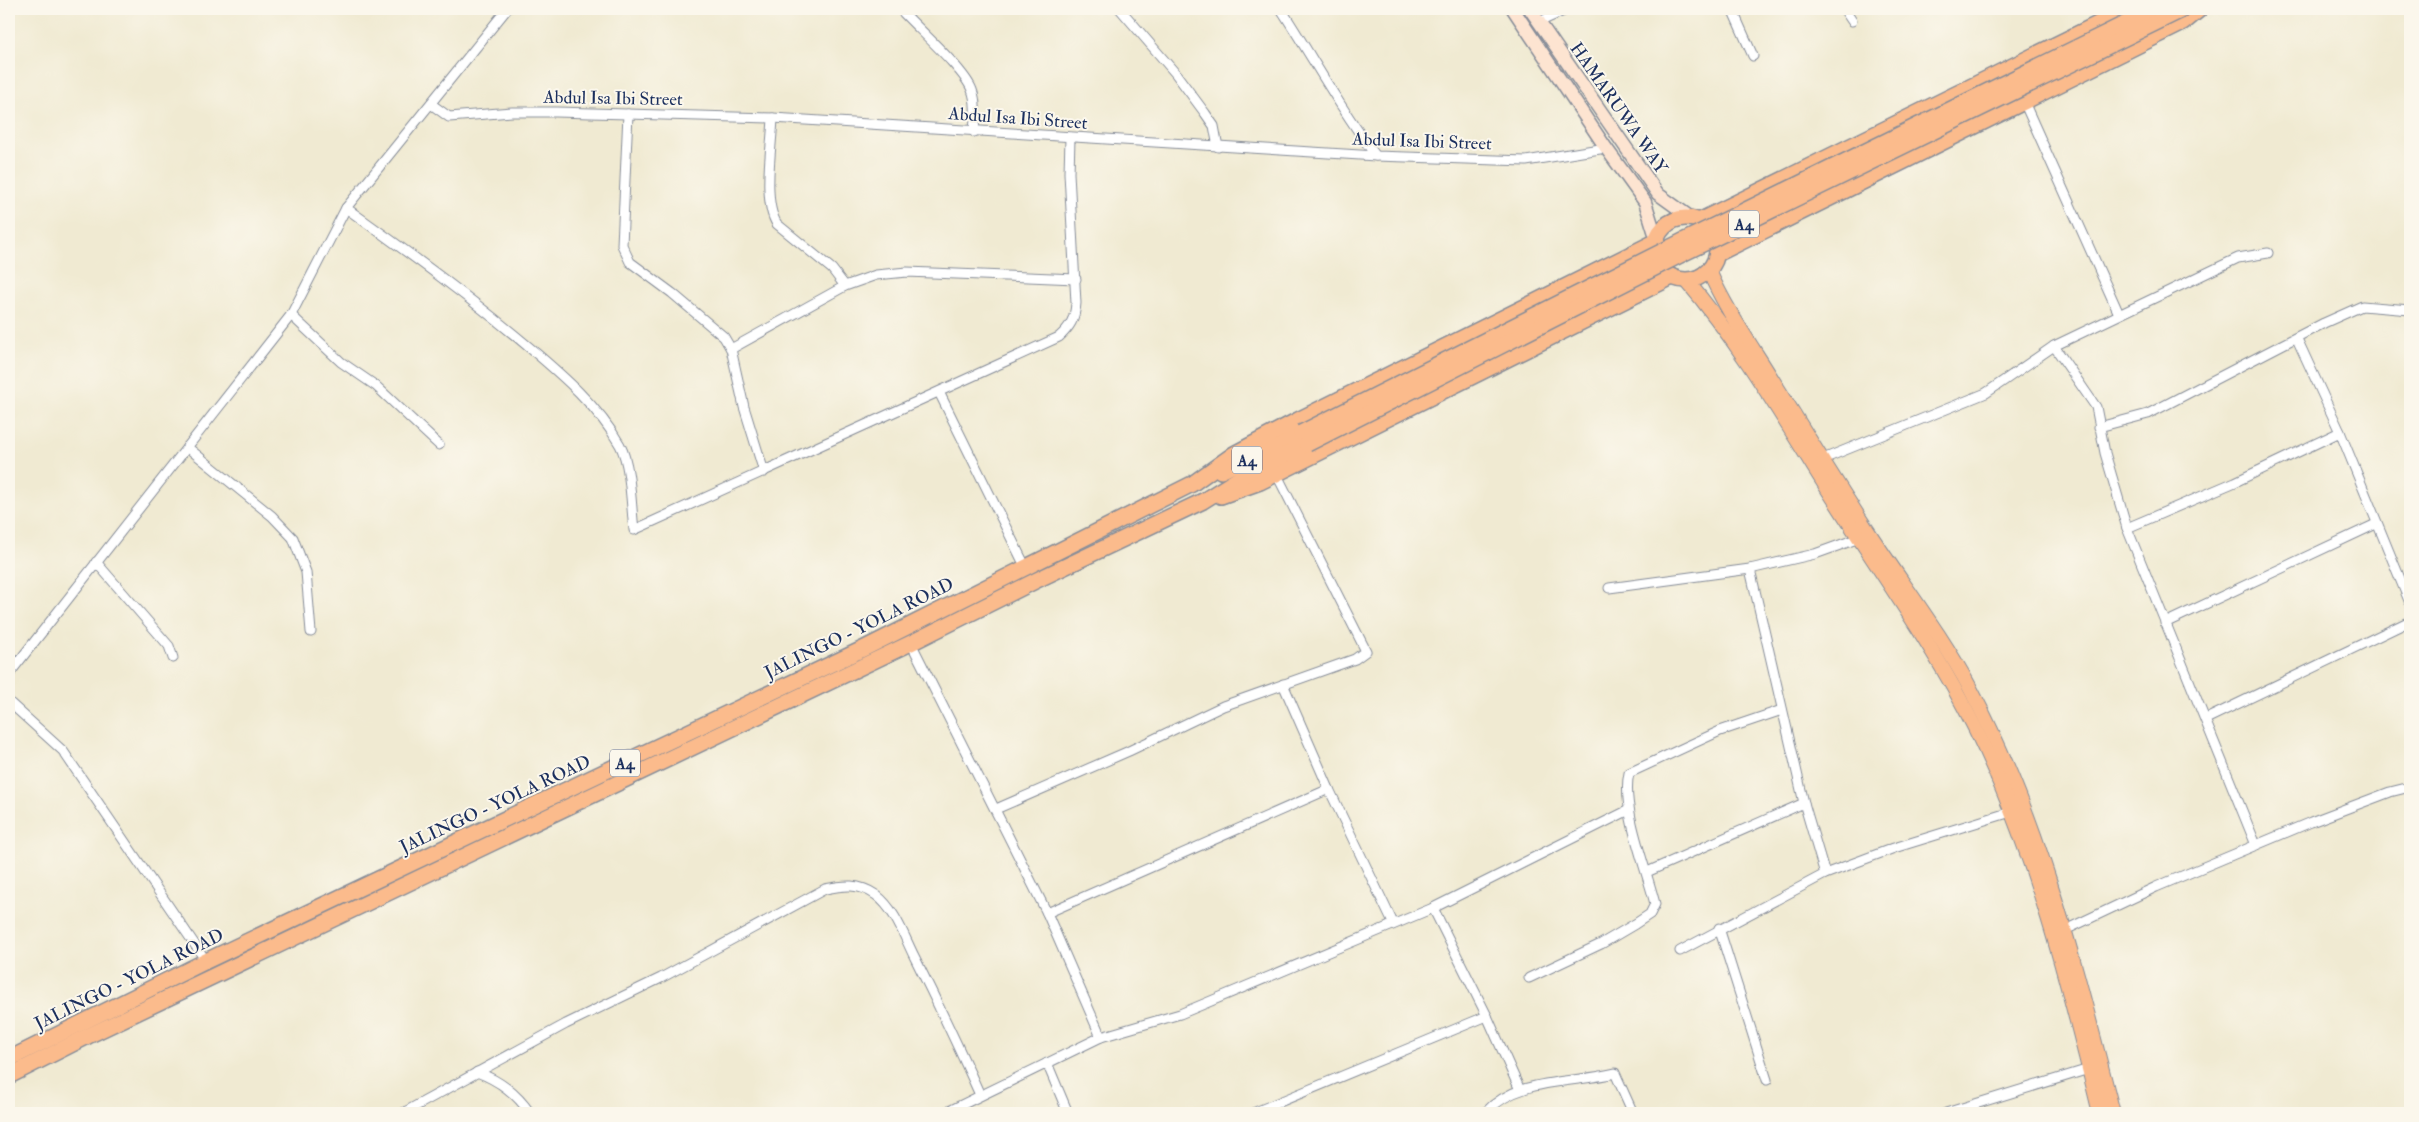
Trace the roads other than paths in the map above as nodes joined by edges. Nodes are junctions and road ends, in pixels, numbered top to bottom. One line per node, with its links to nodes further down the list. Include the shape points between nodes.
1 (507, 9): 18 (street)
2 (900, 9): 21 (street, via 972,88)
3 (1120, 9): 23 (street, via 1205,113 1214,126)
4 (1280, 9): 25 (street, via 1341,109)
5 (1513, 9): 24 (main road)
6 (1530, 9): 15 (main road, HAMARUWA WAY)
7 (1568, 9): 15 (street)
8 (1732, 9): 16 (street)
9 (1844, 9): 14 (street)
10 (2128, 9): 27 (highway, A4)
11 (2155, 9): 44 (highway, A4, bridge, via 1674,246)
12 (2184, 9): 44 (highway, A4, bridge)
13 (2200, 9): 17 (highway, A4, via 2183,23)
14 (1852, 21)
15 (1539, 22): 27 (main road, HAMARUWA WAY, via 1658,194)
16 (1753, 56)
17 (2024, 102): 30 (highway, A4); 36 (street)
18 (431, 104): 19 (street, Abdul Isa Ibi Street, via 449,116 512,112); 26 (street)
19 (628, 114): 20 (street, Abdul Isa Ibi Street); 40 (street, via 622,244 630,262 724,337)
20 (773, 118): 21 (street, Abdul Isa Ibi Street); 34 (street, via 771,215 777,224 832,269)
21 (974, 132): 22 (street, Abdul Isa Ibi Street)
22 (1070, 138): 23 (street, Abdul Isa Ibi Street); 33 (street, via 1069,174)
23 (1218, 147): 25 (street, Abdul Isa Ibi Street)
24 (1606, 148): 25 (street, Abdul Isa Ibi Street, via 1526,162); 28 (main road, via 1644,202)
25 (1376, 156)
26 (346, 208): 37 (street); 48 (street, via 475,301 567,380 603,419 621,446 629,480 634,530)
27 (1695, 219): 28 (highway, A4, via 1676,219 1664,226); 30 (highway, A4, via 1714,234)
28 (1656, 240): 32 (highway, via 1658,264); 50 (highway, JALINGO - YOLA ROAD / A4, via 1234,454)
29 (2268, 253): 36 (street, via 2238,258)
30 (1718, 254): 31 (highway, A4)
31 (1708, 271): 32 (highway, A4, via 1698,278); 47 (main road, via 1723,301)
32 (1679, 278): 49 (highway, A4); 54 (main road, via 1748,363)
33 (1076, 279): 34 (street, via 907,272 876,275); 41 (street, via 1075,317 1059,337)
34 (846, 286): 40 (street)
35 (2410, 310): 38 (street, via 2362,306)
36 (2119, 314): 39 (street)
37 (291, 315): 45 (street, via 341,362 376,386); 46 (street)
38 (2297, 339): 42 (street, via 2148,414); 43 (street)
39 (2054, 346): 42 (street, via 2096,407); 47 (street, via 1986,393)
40 (731, 349): 48 (street)
41 (939, 392): 48 (street); 56 (street)
42 (2099, 427): 53 (street)
43 (2340, 432): 52 (street); 53 (street)
44 (1304, 439): 50 (highway, A4); 51 (highway, A4)
45 (439, 445)
46 (187, 448): 55 (street); 62 (street, via 272,516 293,538 306,572)
47 (1823, 459): 54 (main road)
48 (764, 472)
49 (1276, 473): 51 (highway, A4); 66 (street, via 1366,651 1355,659)
50 (1192, 484): 56 (highway, JALINGO - YOLA ROAD / A4)
51 (1203, 501): 63 (highway, A4)
52 (2376, 524): 59 (street); 61 (street)
53 (2127, 528): 61 (street)
54 (1864, 536): 57 (street, via 1815,554); 75 (main road, via 1946,673 1975,729); 83 (main road, via 1943,644 1973,695 2019,794 2045,863)
55 (96, 562): 64 (street, via 169,646); 65 (street)
56 (1025, 566): 85 (highway, JALINGO - YOLA ROAD / A4, via 865,648)
57 (1750, 569): 58 (street); 68 (street)
58 (1609, 588)
59 (2410, 603)
60 (2410, 620): 69 (street)
61 (2165, 623): 69 (street)
62 (311, 632)
63 (911, 643): 73 (street); 93 (highway, A4)
64 (173, 658)
65 (9, 674)
66 (1283, 684): 71 (street); 73 (street, via 1223,706)
67 (9, 702): 85 (street, via 63,751)
68 (1782, 710): 72 (street); 74 (street, via 1720,731 1629,773 1626,788)
69 (2206, 719): 76 (street)
70 (2410, 787): 76 (street)
71 (1329, 789): 80 (street); 81 (street)
72 (1804, 803): 77 (street); 78 (street)
73 (996, 809): 80 (street)
74 (1629, 810): 77 (street); 79 (street)
75 (2010, 812): 78 (street, via 1894,848); 83 (main road)
76 (2256, 845): 83 (street, via 2156,886)
77 (1647, 872): 86 (street, via 1655,904 1650,914 1601,944)
78 (1826, 874): 82 (street)
79 (1433, 908): 81 (street); 87 (street)
80 (1047, 913): 88 (street)
81 (1393, 923): 88 (street, via 1180,1014)
82 (1719, 928): 84 (street); 94 (street)
83 (2060, 932): 91 (main road); 106 (main road)
84 (1680, 951)
85 (206, 961): 89 (highway, JALINGO - YOLA ROAD / A4)
86 (1529, 978)
87 (1487, 1016): 95 (street); 101 (street)
88 (1102, 1037): 90 (street)
89 (9, 1060)
90 (1047, 1062): 96 (street); 100 (street)
91 (2089, 1069): 104 (street); 105 (main road)
92 (477, 1072): 96 (street, via 825,889 846,884 865,888 892,913 952,1030); 97 (street); 98 (street, via 502,1083)
93 (9, 1076)
94 (1767, 1080)
95 (1520, 1090): 102 (street); 103 (street, via 1615,1073)
96 (980, 1095): 99 (street)
97 (403, 1113)
98 (530, 1113)
99 (945, 1113)
100 (1068, 1113)
101 (1253, 1113)
102 (1485, 1113)
103 (1633, 1113)
104 (1946, 1113)
105 (2100, 1113)
106 (2112, 1113)

